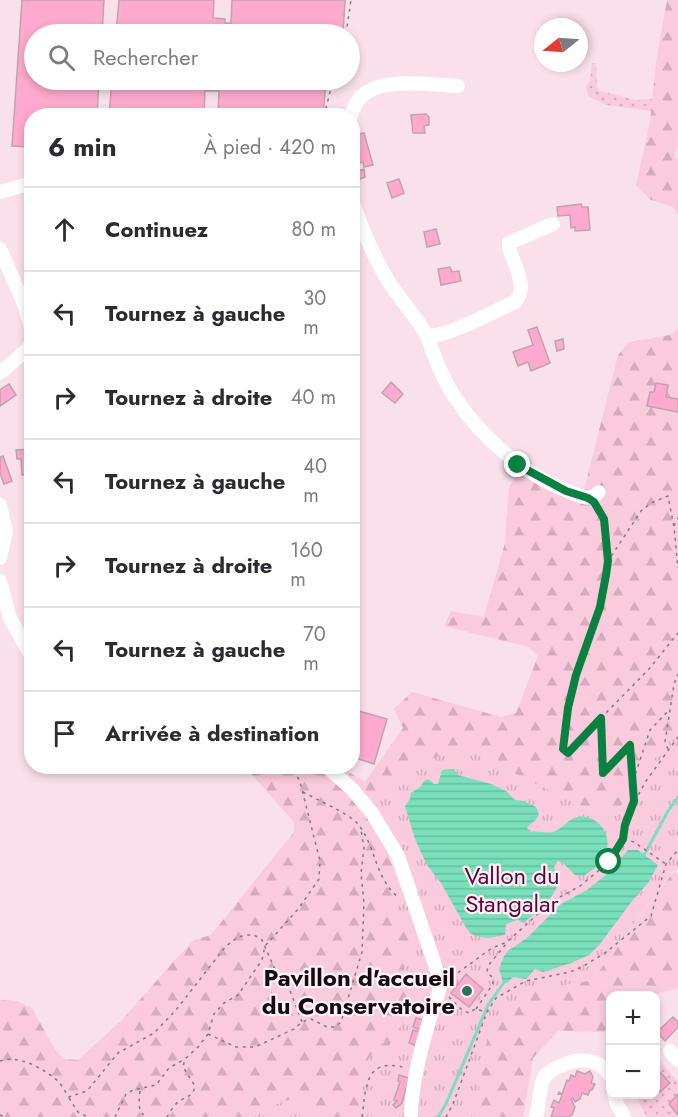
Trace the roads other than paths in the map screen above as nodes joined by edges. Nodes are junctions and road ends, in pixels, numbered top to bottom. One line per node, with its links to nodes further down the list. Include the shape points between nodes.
1 (458, 86): 2 (street, via 384,84 371,88)
2 (353, 108)
3 (24, 185): 4 (street)
4 (0, 192)
5 (360, 220): 9 (street, via 389,282)
6 (553, 224): 9 (street, via 509,243 522,287 515,302)
7 (0, 249): 8 (street)
8 (24, 304)
9 (427, 336): 12 (street, via 443,377 489,438 518,465 566,491)
10 (24, 352): 11 (street)
11 (0, 374)
12 (594, 495)
13 (0, 505): 14 (street, via 6,532)
14 (0, 558)
15 (0, 581): 16 (street, via 10,618)
16 (24, 643)
17 (335, 774): 20 (street, via 372,813 398,856 441,984 414,1085)
18 (606, 1071): 21 (street, via 584,1060 566,1063 547,1074 541,1085)
19 (615, 1099): 22 (street)
20 (411, 1117)
21 (536, 1117)
22 (624, 1117)

